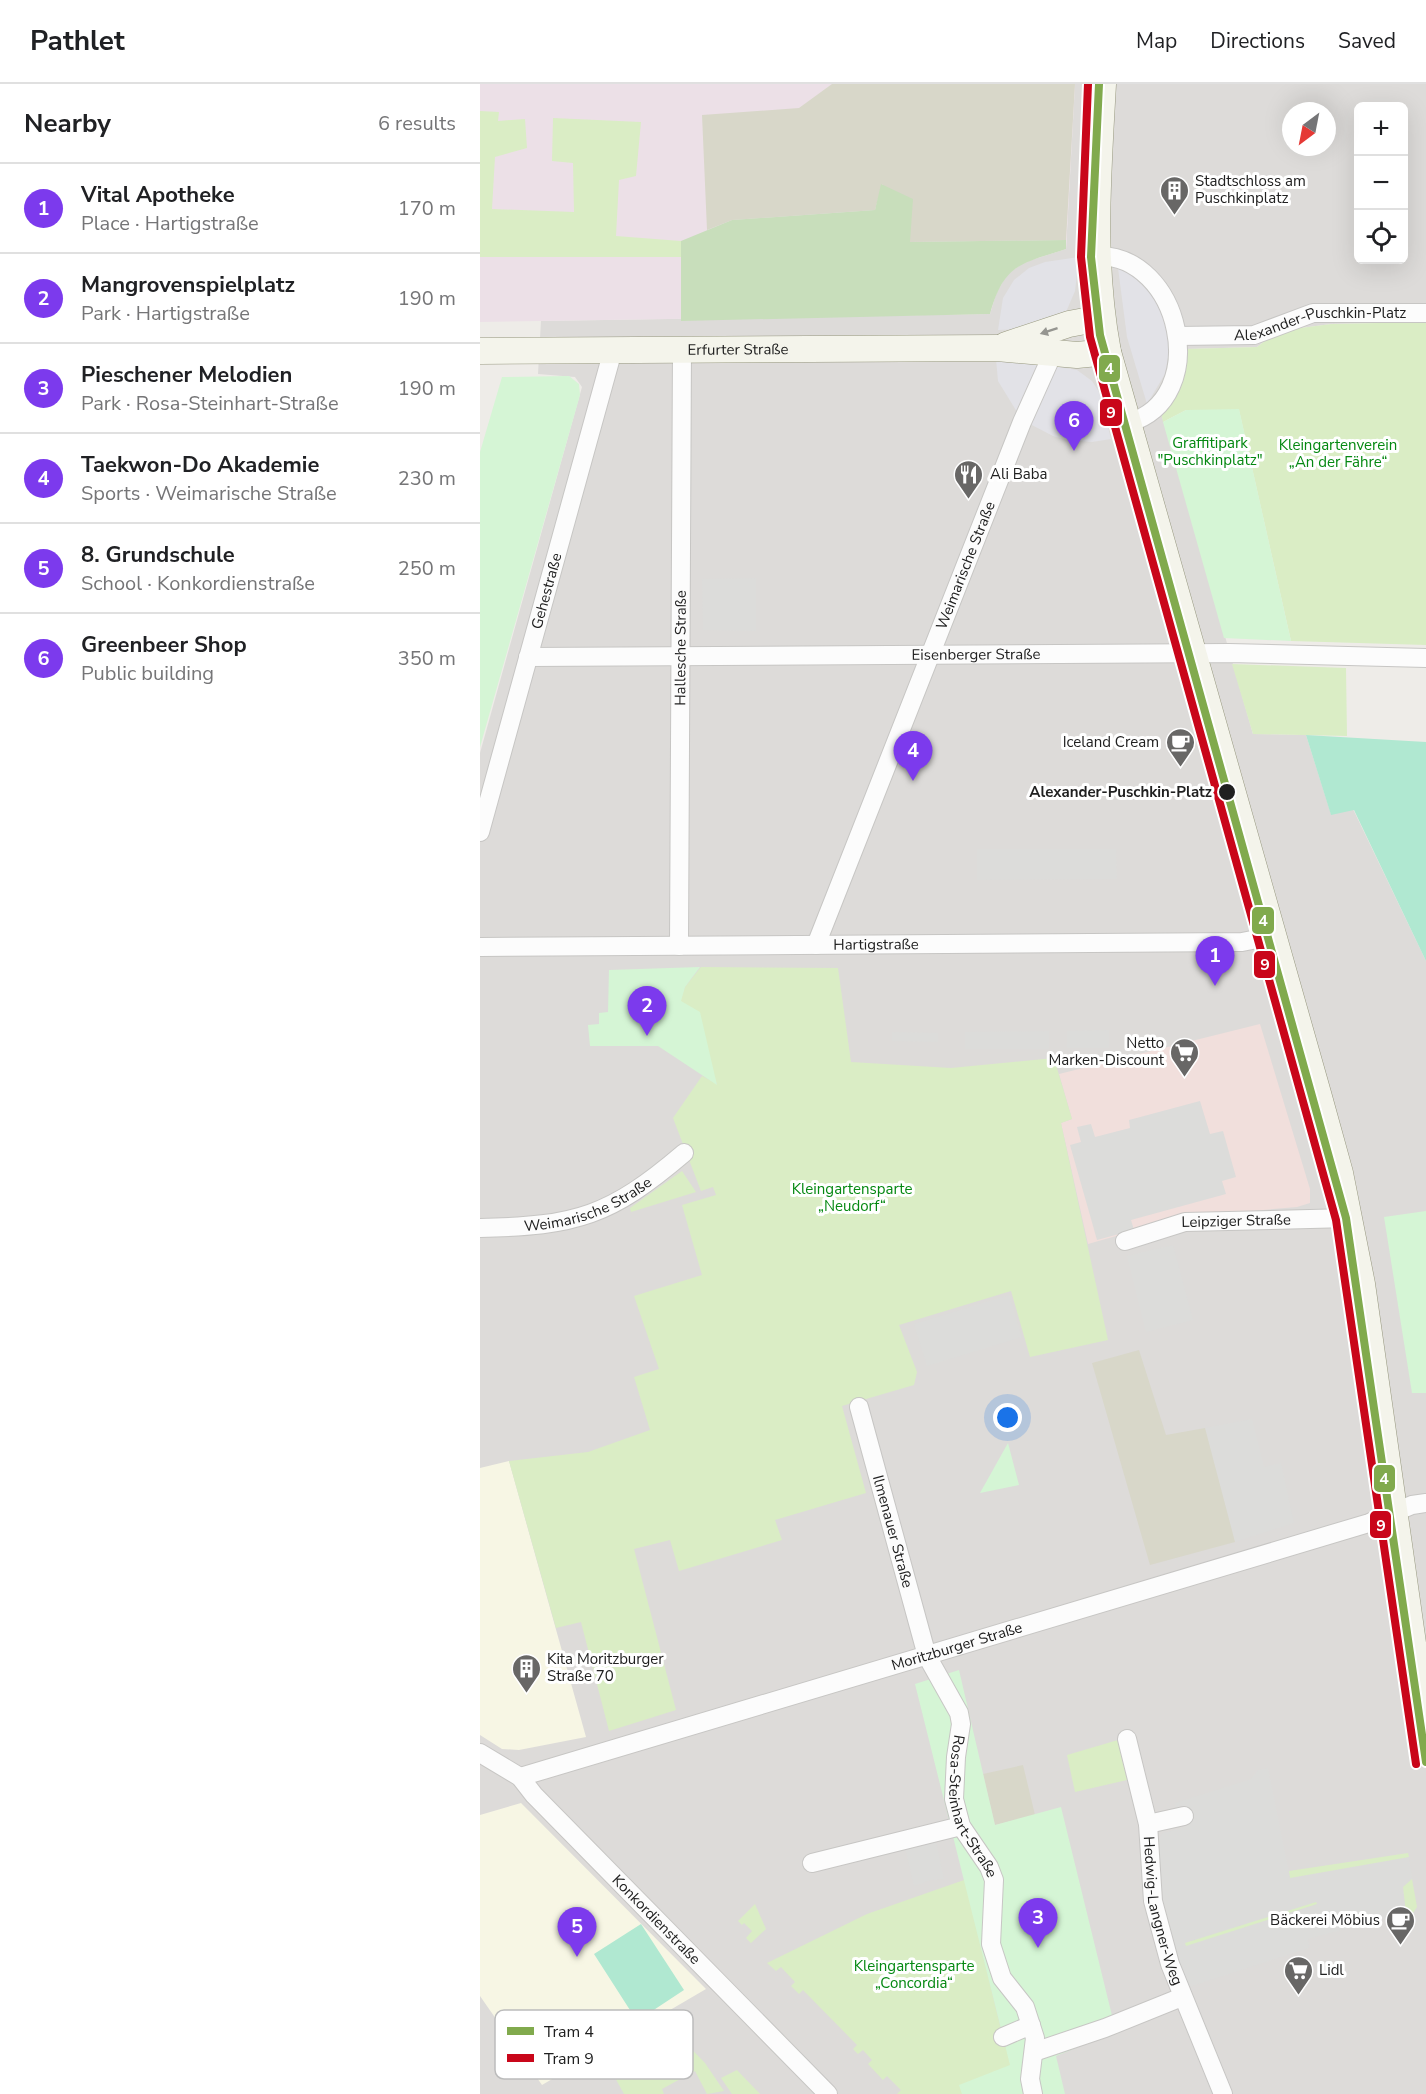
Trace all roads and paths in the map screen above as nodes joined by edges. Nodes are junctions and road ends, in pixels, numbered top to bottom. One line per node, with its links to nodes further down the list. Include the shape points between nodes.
1 (1103, 84): 2 (main road)
2 (1096, 256): 4 (main road); 5 (street, via 1128,264 1152,281 1170,308)
3 (1426, 313): 5 (street, Alexander-Puschkin-Platz, via 1313,314 1254,335)
4 (1101, 318): 6 (main road, Erfurter Straße, one-way to 6, via 1069,324); 10 (main road)
5 (1178, 336): 12 (street, via 1178,356 1165,395 1141,417)
6 (997, 348): 7 (main road, Erfurter Straße); 11 (main road, Erfurter Straße)
7 (681, 349): 8 (main road, Erfurter Straße); 15 (street, Hallesche Straße)
8 (613, 350): 9 (main road, Erfurter Straße); 16 (street, Gehestraße)
9 (480, 351)
10 (1108, 352): 11 (main road, Erfurter Straße); 12 (main road)
11 (1053, 353): 14 (street, Weimarische Straße)
12 (1128, 423): 13 (main road)
13 (1192, 653): 14 (street, Eisenberger Straße); 17 (street, Eisenberger Straße); 19 (main road)
14 (931, 655): 15 (street, Eisenberger Straße); 20 (street, Weimarische Straße)
15 (680, 656): 16 (street, Eisenberger Straße); 21 (street, Hallesche Straße)
16 (528, 657): 18 (street, Gehestraße)
17 (1426, 658)
18 (480, 832)
19 (1272, 936): 20 (street, Hartigstraße, via 1242,942); 24 (main road)
20 (816, 945): 21 (street, Hartigstraße)
21 (679, 946): 22 (street, Hartigstraße)
22 (480, 947)
23 (684, 1153): 25 (street, Weimarische Straße, via 630,1196 589,1216 534,1227)
24 (1350, 1218): 26 (street, Leipziger Straße, via 1185,1222); 29 (main road)
25 (480, 1228)
26 (1125, 1241)
27 (859, 1407): 30 (street, Ilmenauer Straße)
28 (1426, 1503): 29 (street, Moritzburger Straße)
29 (1394, 1512): 30 (street, Moritzburger Straße, via 1369,1523); 31 (main road)
30 (927, 1656): 34 (street, Moritzburger Straße); 37 (street, Rosa-Steinhart-Straße, via 962,1724 954,1790)
31 (1426, 1735)
32 (1127, 1739): 36 (street, Hedwig-Langner-Weg)
33 (480, 1753): 34 (street, Konkordienstraße)
34 (520, 1778): 43 (street, Konkordienstraße)
35 (1184, 1816): 36 (street, Hedwig-Langner-Weg)
36 (1148, 1824): 39 (street, Hedwig-Langner-Weg, via 1153,1901)
37 (961, 1826): 38 (street, via 918,1841); 40 (street, Rosa-Steinhart-Straße, via 994,1880 990,1931 995,1962 1002,1978 1025,2007)
38 (812, 1863)
39 (1182, 1997): 42 (street, Hedwig-Langner-Weg); 45 (street, Hedwig-Langner-Weg)
40 (1031, 2025): 41 (street); 42 (street, Rosa-Steinhart-Straße)
41 (1003, 2037)
42 (1034, 2052): 44 (street, Rosa-Steinhart-Straße, via 1030,2079)
43 (828, 2094)
44 (1034, 2094)
45 (1223, 2094)

